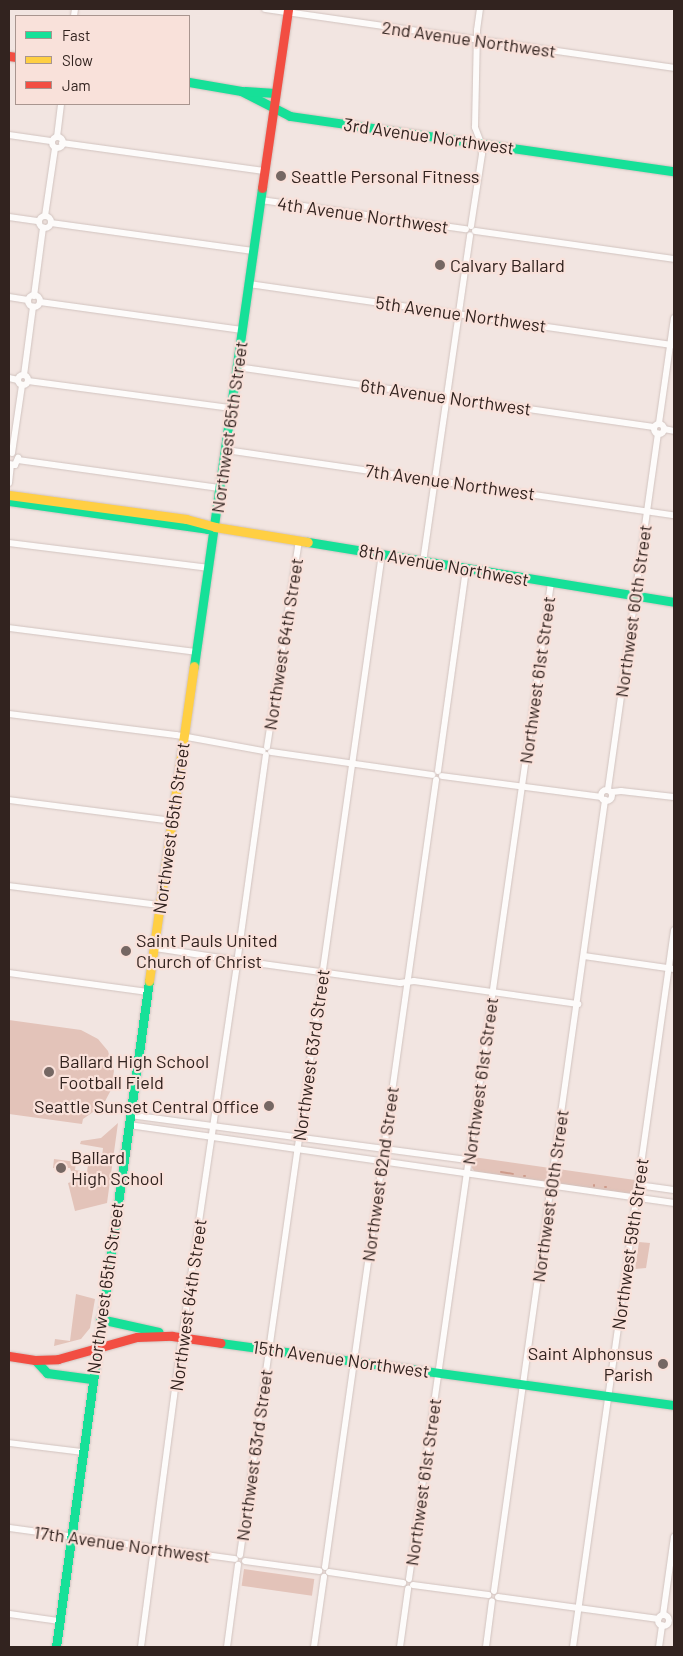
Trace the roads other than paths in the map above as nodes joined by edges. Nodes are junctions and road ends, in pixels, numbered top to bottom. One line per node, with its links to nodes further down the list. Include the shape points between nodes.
1 (265, 9): 3 (street, 2nd Avenue Northwest)
2 (480, 9): 4 (street)
3 (287, 10): 4 (street, 2nd Avenue Northwest); 8 (street, Northwest 65th Street)
4 (476, 41): 5 (street, 2nd Avenue Northwest); 14 (street, via 475,127)
5 (674, 68)
6 (190, 82): 7 (street, 3rd Avenue Northwest)
7 (241, 91): 8 (street); 10 (street, 3rd Avenue Northwest)
8 (275, 93): 10 (street, Northwest 65th Street)
9 (61, 105): 12 (street)
10 (273, 109): 14 (street, 3rd Avenue Northwest, via 290,116); 16 (street, Northwest 65th Street)
11 (9, 135): 12 (street)
12 (54, 139): 13 (street, via 61,139); 15 (street)
13 (62, 143): 15 (street); 16 (street, 4th Avenue Northwest)
14 (481, 144): 17 (street, 3rd Avenue Northwest); 23 (street)
15 (55, 148): 20 (street)
16 (264, 171): 18 (street, Northwest 65th Street)
17 (674, 171)
18 (260, 200): 23 (street, 4th Avenue Northwest); 24 (street, Northwest 65th Street)
19 (9, 217): 20 (street)
20 (42, 219): 21 (street, via 50,218); 22 (street)
21 (51, 223): 22 (street); 24 (street)
22 (44, 228): 27 (street)
23 (470, 230): 25 (street, 4th Avenue Northwest); 32 (street)
24 (253, 251): 26 (street, Northwest 65th Street)
25 (674, 259)
26 (249, 284): 32 (street, 5th Avenue Northwest); 34 (street, Northwest 65th Street)
27 (34, 296): 29 (street); 30 (street)
28 (9, 297): 29 (street)
29 (28, 300): 31 (street)
30 (40, 302): 31 (street); 34 (street)
31 (33, 307): 38 (street)
32 (459, 314): 35 (street, 5th Avenue Northwest); 39 (street)
33 (674, 318): 35 (street, Northwest 60th Street)
34 (242, 330): 36 (street, Northwest 65th Street)
35 (672, 344): 41 (street, Northwest 60th Street)
36 (237, 367): 39 (street, 6th Avenue Northwest); 40 (street, Northwest 65th Street)
37 (9, 378): 38 (street)
38 (23, 380): 40 (street); 44 (street)
39 (447, 398): 41 (street, 6th Avenue Northwest); 47 (street)
40 (231, 408): 43 (street, Northwest 65th Street)
41 (659, 428): 42 (street, 6th Avenue Northwest); 52 (street, Northwest 60th Street)
42 (674, 431)
43 (226, 450): 47 (street, 7th Avenue Northwest); 49 (street, Northwest 65th Street)
44 (11, 454): 45 (street)
45 (18, 460): 46 (street, via 15,465); 49 (street)
46 (10, 465): 48 (street)
47 (435, 480): 52 (street, 7th Avenue Northwest); 58 (street)
48 (9, 483)
49 (221, 488): 54 (street, Northwest 65th Street)
50 (9, 495): 54 (street, 8th Avenue Northwest, via 186,519)
51 (9, 501): 54 (street, 8th Avenue Northwest, via 207,529)
52 (648, 511): 53 (street, 7th Avenue Northwest); 62 (street, Northwest 60th Street)
53 (674, 515)
54 (215, 527): 55 (street, 8th Avenue Northwest); 59 (street, Northwest 65th Street)
55 (299, 540): 57 (street, 8th Avenue Northwest); 68 (street, Northwest 64th Street)
56 (9, 543): 59 (street)
57 (382, 554): 58 (street, 8th Avenue Northwest); 69 (street, Northwest 63rd Street)
58 (423, 562): 60 (street, 8th Avenue Northwest)
59 (209, 568): 65 (street, Northwest 65th Street)
60 (466, 569): 61 (street, 8th Avenue Northwest); 70 (street, Northwest 62nd Street)
61 (551, 583): 62 (street, 8th Avenue Northwest); 71 (street, Northwest 61st Street)
62 (635, 596): 63 (street, 8th Avenue Northwest); 72 (street, Northwest 60th Street)
63 (674, 602)
64 (9, 628): 65 (street)
65 (196, 652): 67 (street, Northwest 65th Street)
66 (9, 714): 67 (street)
67 (184, 738): 68 (street); 76 (street, Northwest 65th Street)
68 (267, 751): 69 (street); 82 (street, Northwest 64th Street)
69 (352, 763): 70 (street); 84 (street, Northwest 63rd Street)
70 (437, 775): 71 (street); 86 (street, Northwest 62nd Street)
71 (522, 786): 74 (street); 88 (street, Northwest 61st Street)
72 (610, 791): 73 (street); 74 (street, via 603,791)
73 (674, 797)
74 (603, 799): 81 (street, Northwest 60th Street)
75 (9, 800): 76 (street)
76 (172, 821): 78 (street, Northwest 65th Street)
77 (9, 886): 78 (street)
78 (160, 905): 80 (street, Northwest 65th Street)
79 (674, 930): 83 (street, Northwest 59th Street)
80 (154, 948): 82 (street); 87 (street, Northwest 65th Street)
81 (584, 956): 83 (street); 89 (street, Northwest 60th Street)
82 (237, 960): 84 (street); 92 (street, Northwest 64th Street)
83 (671, 969): 100 (street, Northwest 59th Street)
84 (322, 972): 86 (street); 94 (street, Northwest 63rd Street)
85 (9, 973): 87 (street)
86 (408, 982): 88 (street); 96 (street, Northwest 62nd Street)
87 (148, 992): 90 (street, Northwest 65th Street)
88 (493, 992): 89 (street); 97 (street, Northwest 61st Street)
89 (578, 1004): 101 (street, Northwest 60th Street)
90 (130, 1115): 91 (street, Northwest 65th Street); 92 (street)
91 (128, 1125): 93 (street); 105 (street, Northwest 65th Street)
92 (214, 1126): 93 (street, Northwest 64th Street); 94 (street)
93 (213, 1137): 95 (street); 107 (street, Northwest 64th Street)
94 (300, 1138): 95 (street, Northwest 63rd Street); 96 (street)
95 (298, 1148): 98 (street); 108 (street, Northwest 63rd Street)
96 (384, 1149): 97 (street); 98 (street, Northwest 62nd Street)
97 (469, 1160): 99 (street, Northwest 61st Street)
98 (382, 1161): 99 (street); 112 (street, Northwest 62nd Street)
99 (467, 1173): 101 (street); 113 (street, Northwest 61st Street)
100 (638, 1184): 102 (street); 103 (street, Northwest 59th Street)
101 (551, 1185): 103 (street); 115 (street, Northwest 60th Street)
102 (674, 1190)
103 (636, 1198): 104 (street); 116 (street, Northwest 59th Street)
104 (674, 1203)
105 (100, 1319): 106 (street); 109 (street, Northwest 65th Street)
106 (172, 1336): 107 (street, 15th Avenue Northwest); 109 (street, 15th Avenue Northwest, via 137,1337)
107 (182, 1337): 108 (street, 15th Avenue Northwest); 123 (street, Northwest 64th Street)
108 (268, 1349): 112 (street, 15th Avenue Northwest); 124 (street, Northwest 63rd Street)
109 (96, 1350): 111 (street, 15th Avenue Northwest, via 66,1358); 114 (street, Northwest 65th Street)
110 (9, 1356): 111 (street, 15th Avenue Northwest)
111 (35, 1360): 114 (street, via 47,1373)
112 (353, 1361): 113 (street, 15th Avenue Northwest); 125 (street, Northwest 62nd Street)
113 (438, 1372): 115 (street, 15th Avenue Northwest); 126 (street, Northwest 61st Street)
114 (92, 1379): 119 (street, Northwest 65th Street)
115 (522, 1384): 116 (street, 15th Avenue Northwest); 127 (street, Northwest 60th Street)
116 (608, 1396): 117 (street, 15th Avenue Northwest); 128 (street, Northwest 59th Street)
117 (674, 1405)
118 (9, 1443): 119 (street)
119 (82, 1452): 121 (street, Northwest 65th Street)
120 (9, 1528): 121 (street, 17th Avenue Northwest)
121 (70, 1537): 123 (street, 17th Avenue Northwest); 131 (street, Northwest 65th Street)
122 (674, 1537): 130 (street)
123 (155, 1548): 124 (street, 17th Avenue Northwest); 133 (street, Northwest 64th Street)
124 (238, 1560): 125 (street, via 244,1557 245,1561); 134 (street, Northwest 63rd Street)
125 (324, 1572): 126 (street); 135 (street, Northwest 62nd Street)
126 (408, 1584): 127 (street); 136 (street, Northwest 61st Street)
127 (493, 1596): 128 (street); 137 (street, Northwest 60th Street)
128 (579, 1608): 130 (street); 138 (street, Northwest 59th Street)
129 (9, 1614): 131 (street)
130 (666, 1619): 139 (street)
131 (59, 1621): 132 (street, Northwest 65th Street)
132 (56, 1647)
133 (141, 1647)
134 (227, 1647)
135 (314, 1647)
136 (400, 1647)
137 (486, 1647)
138 (573, 1647)
139 (659, 1647)

